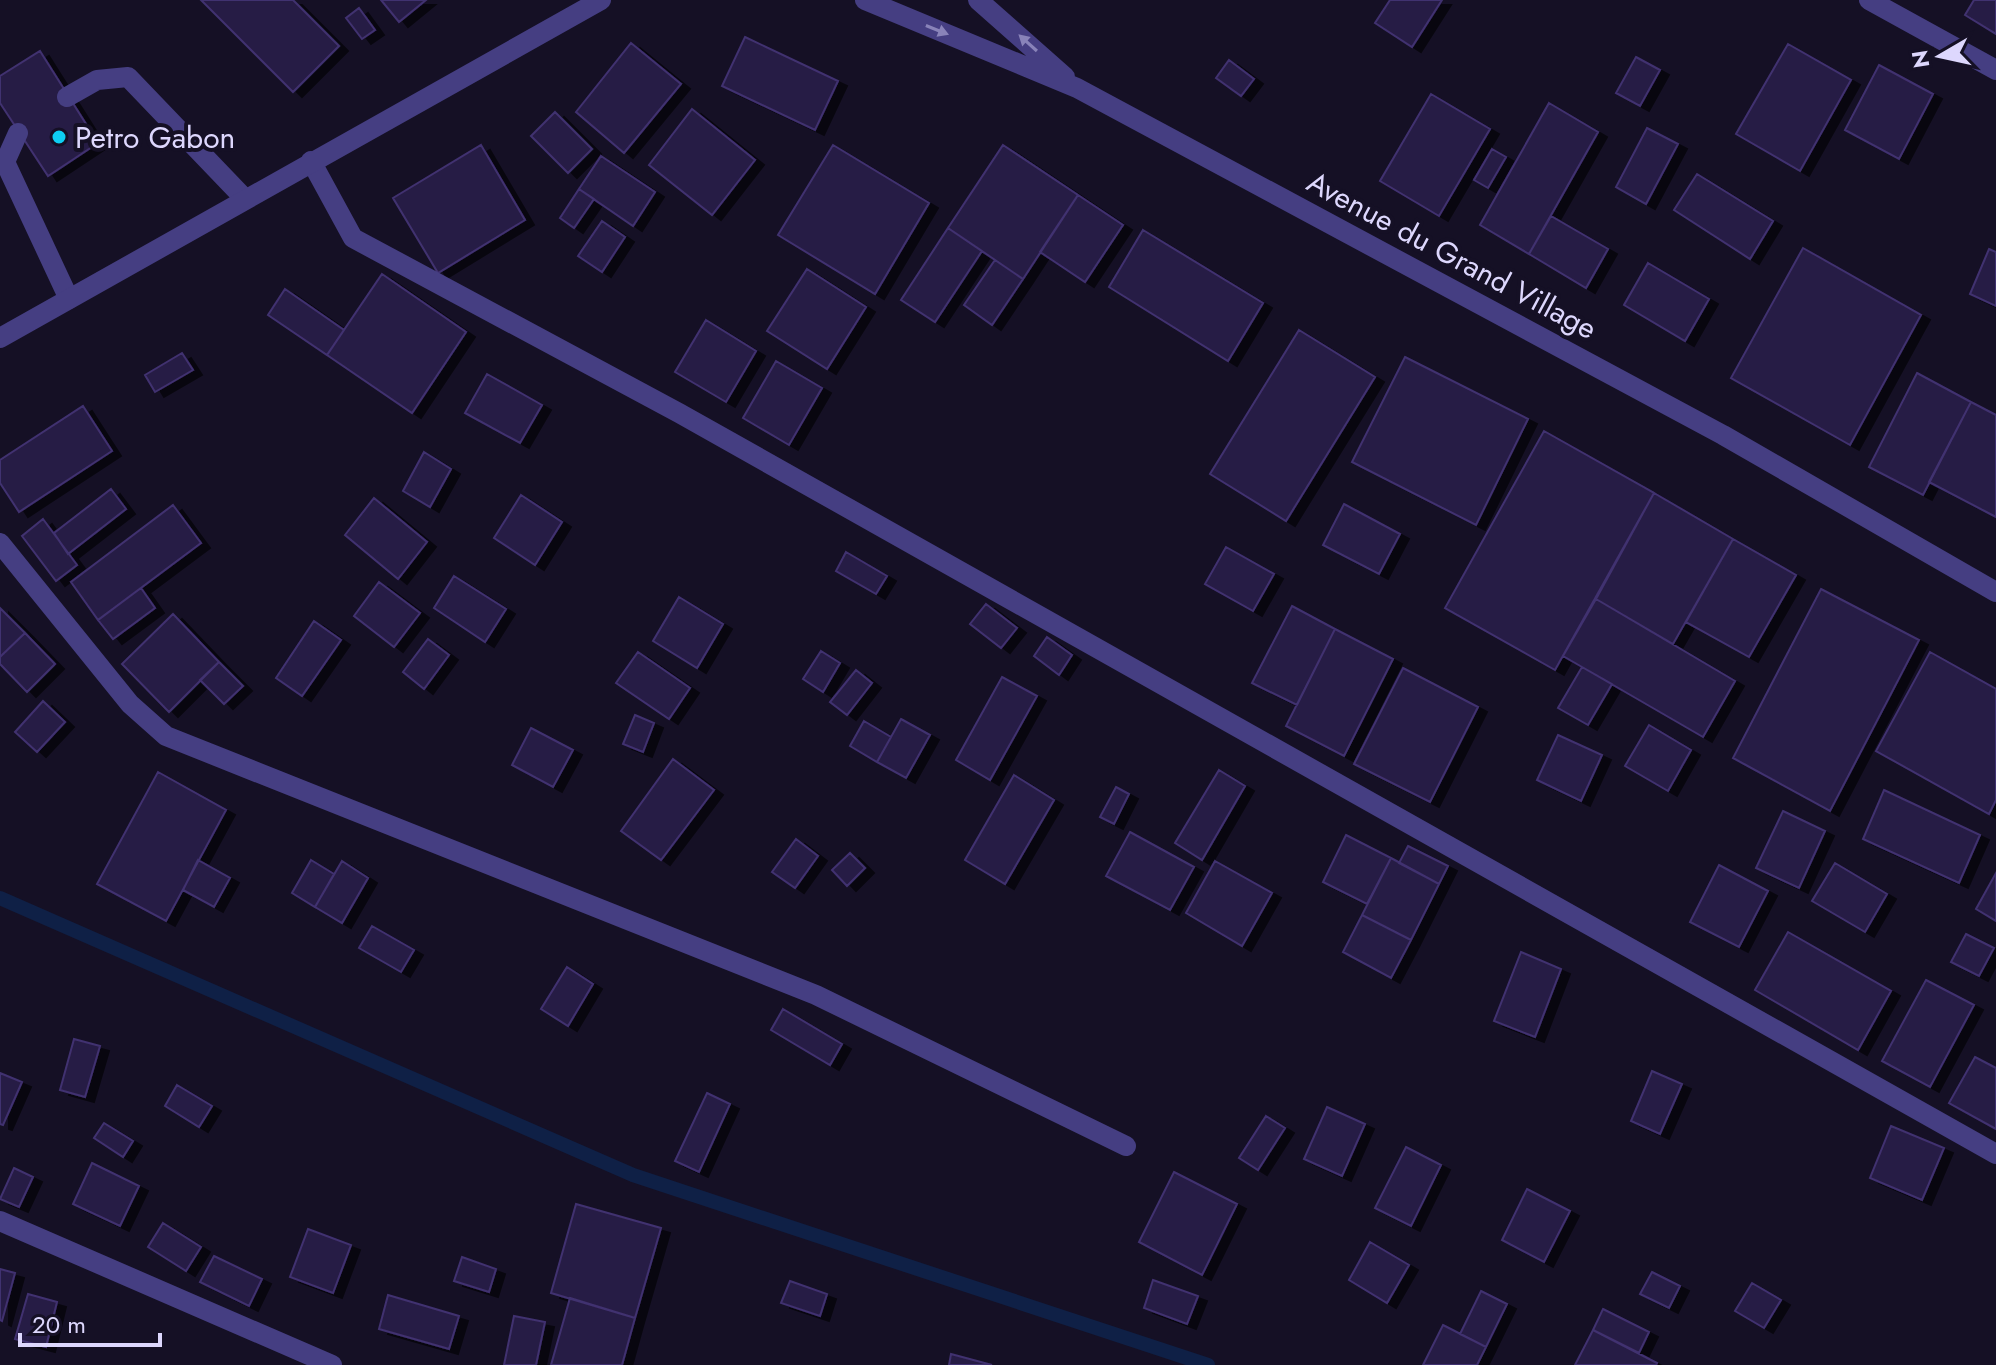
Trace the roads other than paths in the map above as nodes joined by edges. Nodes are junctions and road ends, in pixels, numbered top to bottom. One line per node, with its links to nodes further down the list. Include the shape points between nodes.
1 (601, 0): 9 (street)
2 (865, 0): 6 (street, Avenue du Grand Village, one-way to 6)
3 (978, 0): 6 (street, one-way to 3)
4 (1869, 0): 5 (street)
5 (1996, 70)
6 (1077, 88): 14 (street, Avenue du Grand Village, via 1723,435)
7 (67, 97): 10 (street, via 97,80 128,77)
8 (18, 133): 11 (street, via 5,162)
9 (311, 161): 10 (street); 16 (street, via 353,238 679,413)
10 (245, 199): 11 (street)
11 (69, 299): 12 (street)
12 (0, 338)
13 (0, 543): 15 (street, via 130,704 166,736 816,995)
14 (1996, 592)
15 (1126, 1146)
16 (1996, 1154)
17 (0, 1221): 18 (street)
18 (332, 1365)

